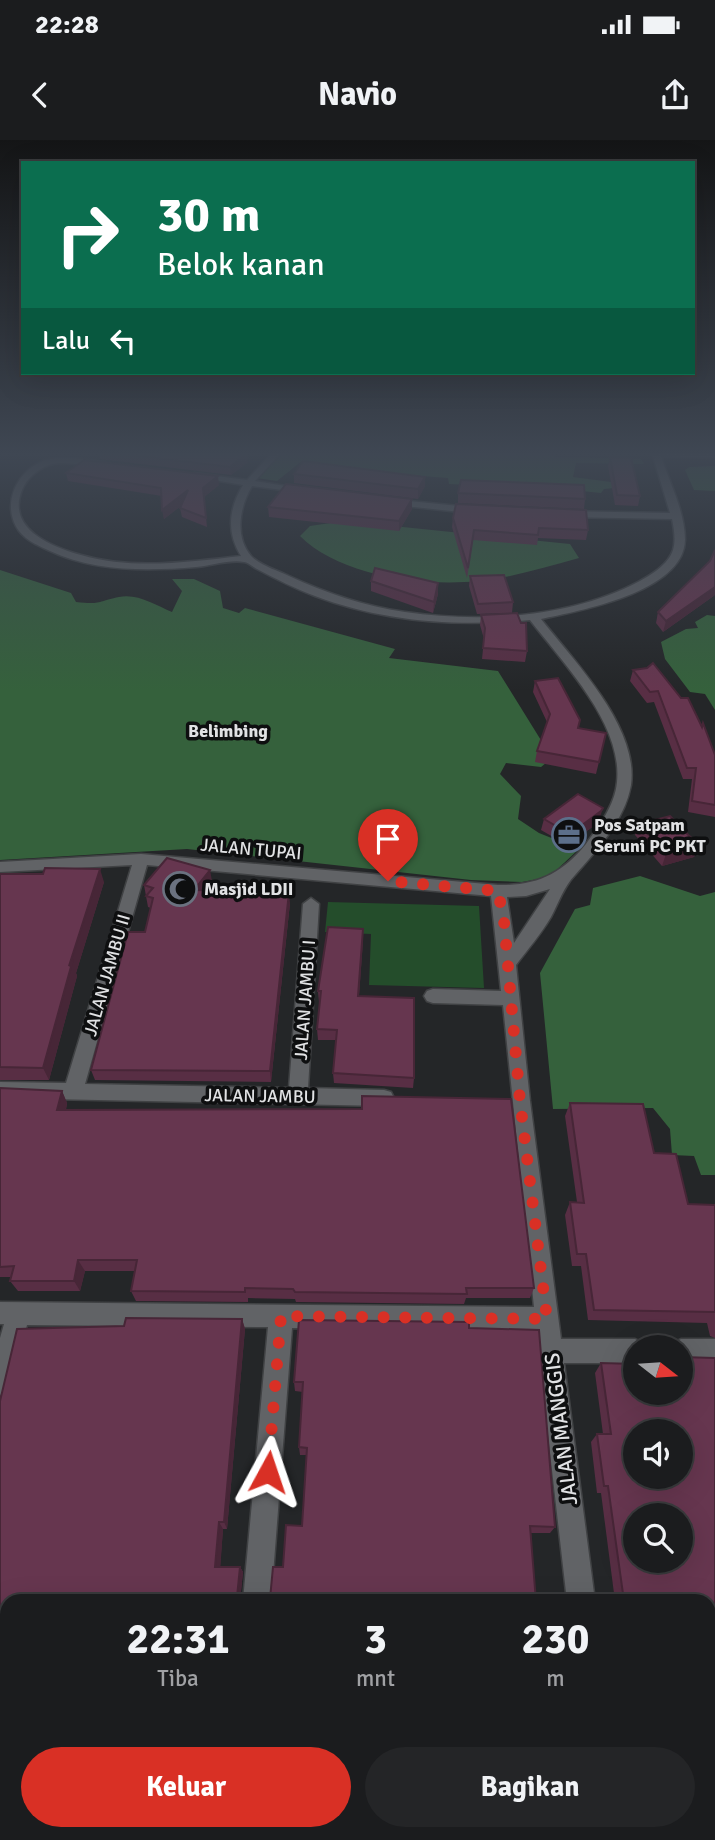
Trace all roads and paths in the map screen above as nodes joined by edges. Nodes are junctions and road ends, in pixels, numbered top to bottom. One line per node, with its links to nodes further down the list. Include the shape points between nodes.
1 (27, 532): 4 (street, via 64,552 91,559 155,565)
2 (237, 532): 4 (street)
3 (681, 532): 5 (street, via 670,563 653,578 610,598)
4 (248, 558): 5 (street, via 293,583 382,611 468,620)
5 (534, 618): 8 (street, via 598,705 624,756 625,781 618,804 592,846)
6 (141, 859): 7 (street, JALAN TUPAI); 9 (street, JALAN TUPAI); 15 (street, JALAN JAMBU II)
7 (0, 867)
8 (567, 872): 9 (street, JALAN TUPAI, via 526,892); 11 (street, via 543,916)
9 (498, 891): 11 (street, JALAN MANGGIS)
10 (311, 904): 16 (street, JALAN JAMBU I)
11 (508, 964): 13 (street, JALAN MANGGIS)
12 (433, 996): 13 (street)
13 (511, 998): 20 (street, JALAN MANGGIS, via 513,1101)
14 (0, 1090): 15 (street, JALAN JAMBU)
15 (73, 1092): 16 (street, JALAN JAMBU)
16 (298, 1097): 17 (street, JALAN JAMBU)
17 (409, 1099)
18 (9, 1313): 19 (street); 25 (street)
19 (281, 1316): 20 (street); 26 (street)
20 (547, 1319): 21 (street, JALAN MANGGIS)
21 (551, 1350): 22 (street); 27 (street, JALAN MANGGIS)
22 (623, 1351)
23 (693, 1351): 24 (street)
24 (715, 1352)
25 (0, 1382)
26 (258, 1594)
27 (580, 1594)

